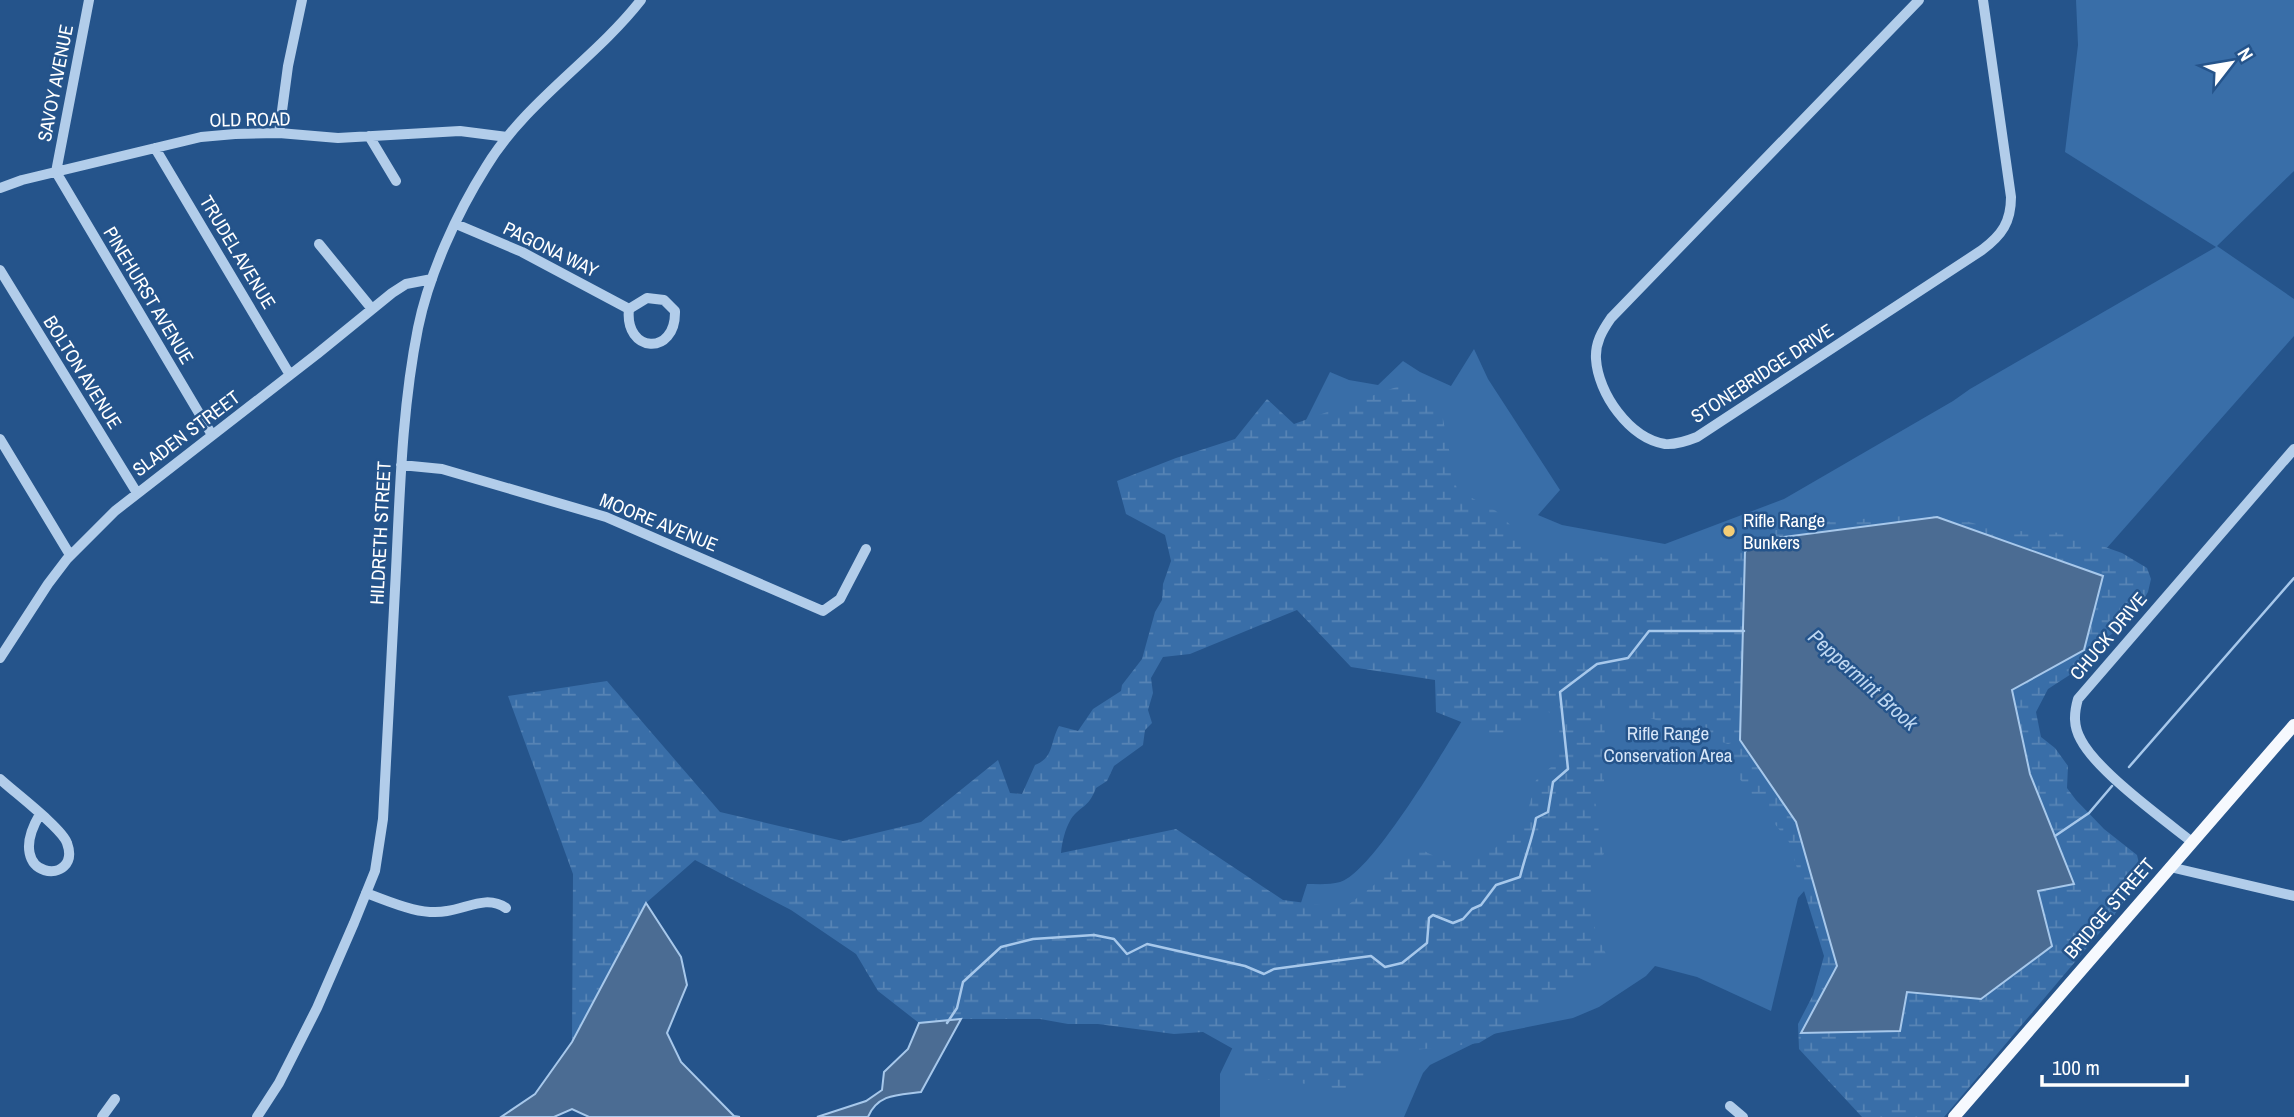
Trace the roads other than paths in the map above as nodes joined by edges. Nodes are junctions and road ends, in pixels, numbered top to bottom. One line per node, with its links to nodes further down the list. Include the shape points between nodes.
1 (89, 0): 10 (street, SAVOY AVENUE)
2 (303, 0): 6 (street)
3 (641, 0): 8 (street, HILDRETH STREET)
4 (1919, 0): 5 (street, STONEBRIDGE DRIVE, via 1602,330 1595,357 1603,387 1636,430 1666,444 1697,437 1999,236 2009,221 2011,197)
5 (1983, 0)
6 (279, 133): 7 (street, OLD ROAD); 9 (street, OLD ROAD, via 201,137)
7 (369, 136): 8 (street, OLD ROAD, via 460,131); 11 (street)
8 (507, 138): 13 (street, HILDRETH STREET, via 486,165)
9 (155, 148): 10 (street, OLD ROAD); 19 (street, TRUDEL AVENUE)
10 (56, 172): 12 (street, OLD ROAD); 20 (street, PINEHURST AVENUE)
11 (396, 181)
12 (0, 188)
13 (456, 224): 16 (street, HILDRETH STREET); 18 (street, PAGONA WAY, via 522,252)
14 (319, 244): 17 (street)
15 (0, 270): 24 (street, BOLTON AVENUE)
16 (432, 279): 17 (street, SLADEN STREET, via 406,284); 23 (street, HILDRETH STREET, via 417,334)
17 (372, 309): 19 (street, SLADEN STREET)
18 (629, 309): 18 (street, via 647,298 664,300 675,311 673,331 664,340 644,344 631,330)
19 (290, 375): 20 (street, SLADEN STREET)
20 (212, 435): 24 (street, SLADEN STREET)
21 (0, 439): 26 (street)
22 (2294, 449): 31 (street, CHUCK DRIVE, via 2078,699 2073,715 2081,740 2098,762)
23 (401, 465): 25 (street, MOORE AVENUE, via 442,469 606,517 823,611 840,599); 33 (street, HILDRETH STREET, via 383,819)
24 (137, 493): 26 (street, SLADEN STREET)
25 (866, 549)
26 (70, 555): 27 (street, SLADEN STREET)
27 (0, 659)
28 (2294, 725): 31 (main road, BRIDGE STREET)
29 (0, 779): 30 (street)
30 (40, 814): 30 (street, via 68,845 64,863 40,873 28,866 23,855 23,837)
31 (2192, 842): 32 (main road, BRIDGE STREET)
32 (2170, 867): 34 (street); 41 (main road, BRIDGE STREET)
33 (366, 893): 35 (street, via 424,911 447,912 492,901); 39 (street, HILDRETH STREET, via 317,1008)
34 (2294, 896)
35 (506, 908)
36 (115, 1099): 38 (street)
37 (1730, 1106): 40 (street)
38 (102, 1117)
39 (257, 1117)
40 (1743, 1117)
41 (1954, 1117)

